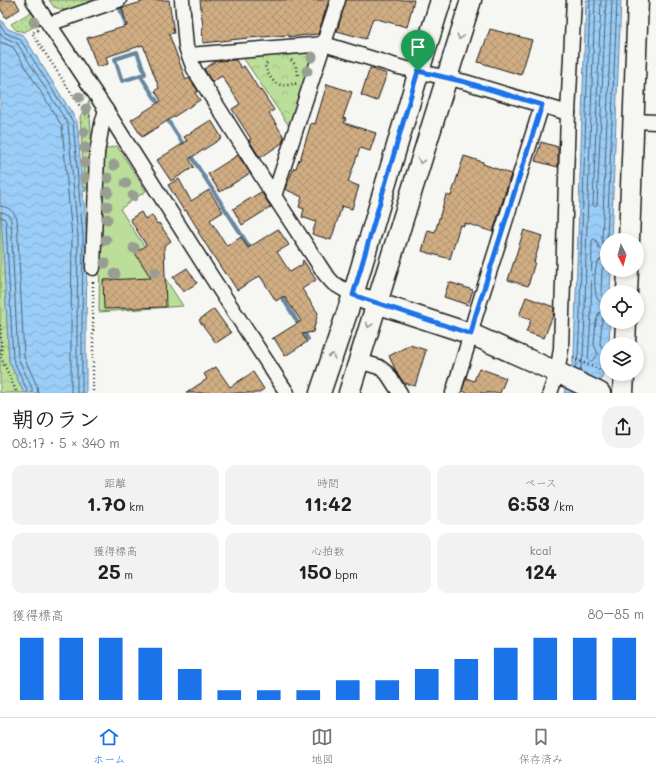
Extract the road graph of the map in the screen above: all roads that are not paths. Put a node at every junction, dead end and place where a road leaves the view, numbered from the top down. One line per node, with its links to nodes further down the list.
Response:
1 (33, 0): 9 (street)
2 (119, 0): 9 (street)
3 (182, 0): 11 (street)
4 (338, 0): 10 (street)
5 (441, 0): 12 (street)
6 (472, 0): 13 (street, one-way to 13)
7 (574, 0): 16 (street)
8 (638, 0): 17 (street)
9 (49, 24): 15 (street)
10 (324, 44): 11 (street); 12 (street); 19 (street)
11 (188, 55): 19 (street)
12 (418, 71): 13 (street); 22 (street)
13 (447, 78): 14 (street); 23 (street, one-way to 23)
14 (542, 105): 16 (street); 24 (street)
15 (106, 110): 21 (street); 28 (street)
16 (568, 113): 26 (street)
17 (634, 121): 18 (street); 20 (street)
18 (656, 122)
19 (274, 196): 22 (street)
20 (629, 233)
21 (93, 268)
22 (353, 295): 23 (street); 29 (street, one-way to 22)
23 (376, 303): 24 (street); 25 (street, one-way to 25)
24 (471, 334): 26 (street); 32 (street)
25 (359, 361): 30 (street); 31 (street)
26 (560, 374): 33 (street); 34 (street)
27 (624, 381): 35 (street)
28 (287, 393)
29 (320, 393)
30 (349, 393)
31 (400, 393)
32 (453, 393)
33 (550, 393)
34 (600, 393)
35 (623, 393)

